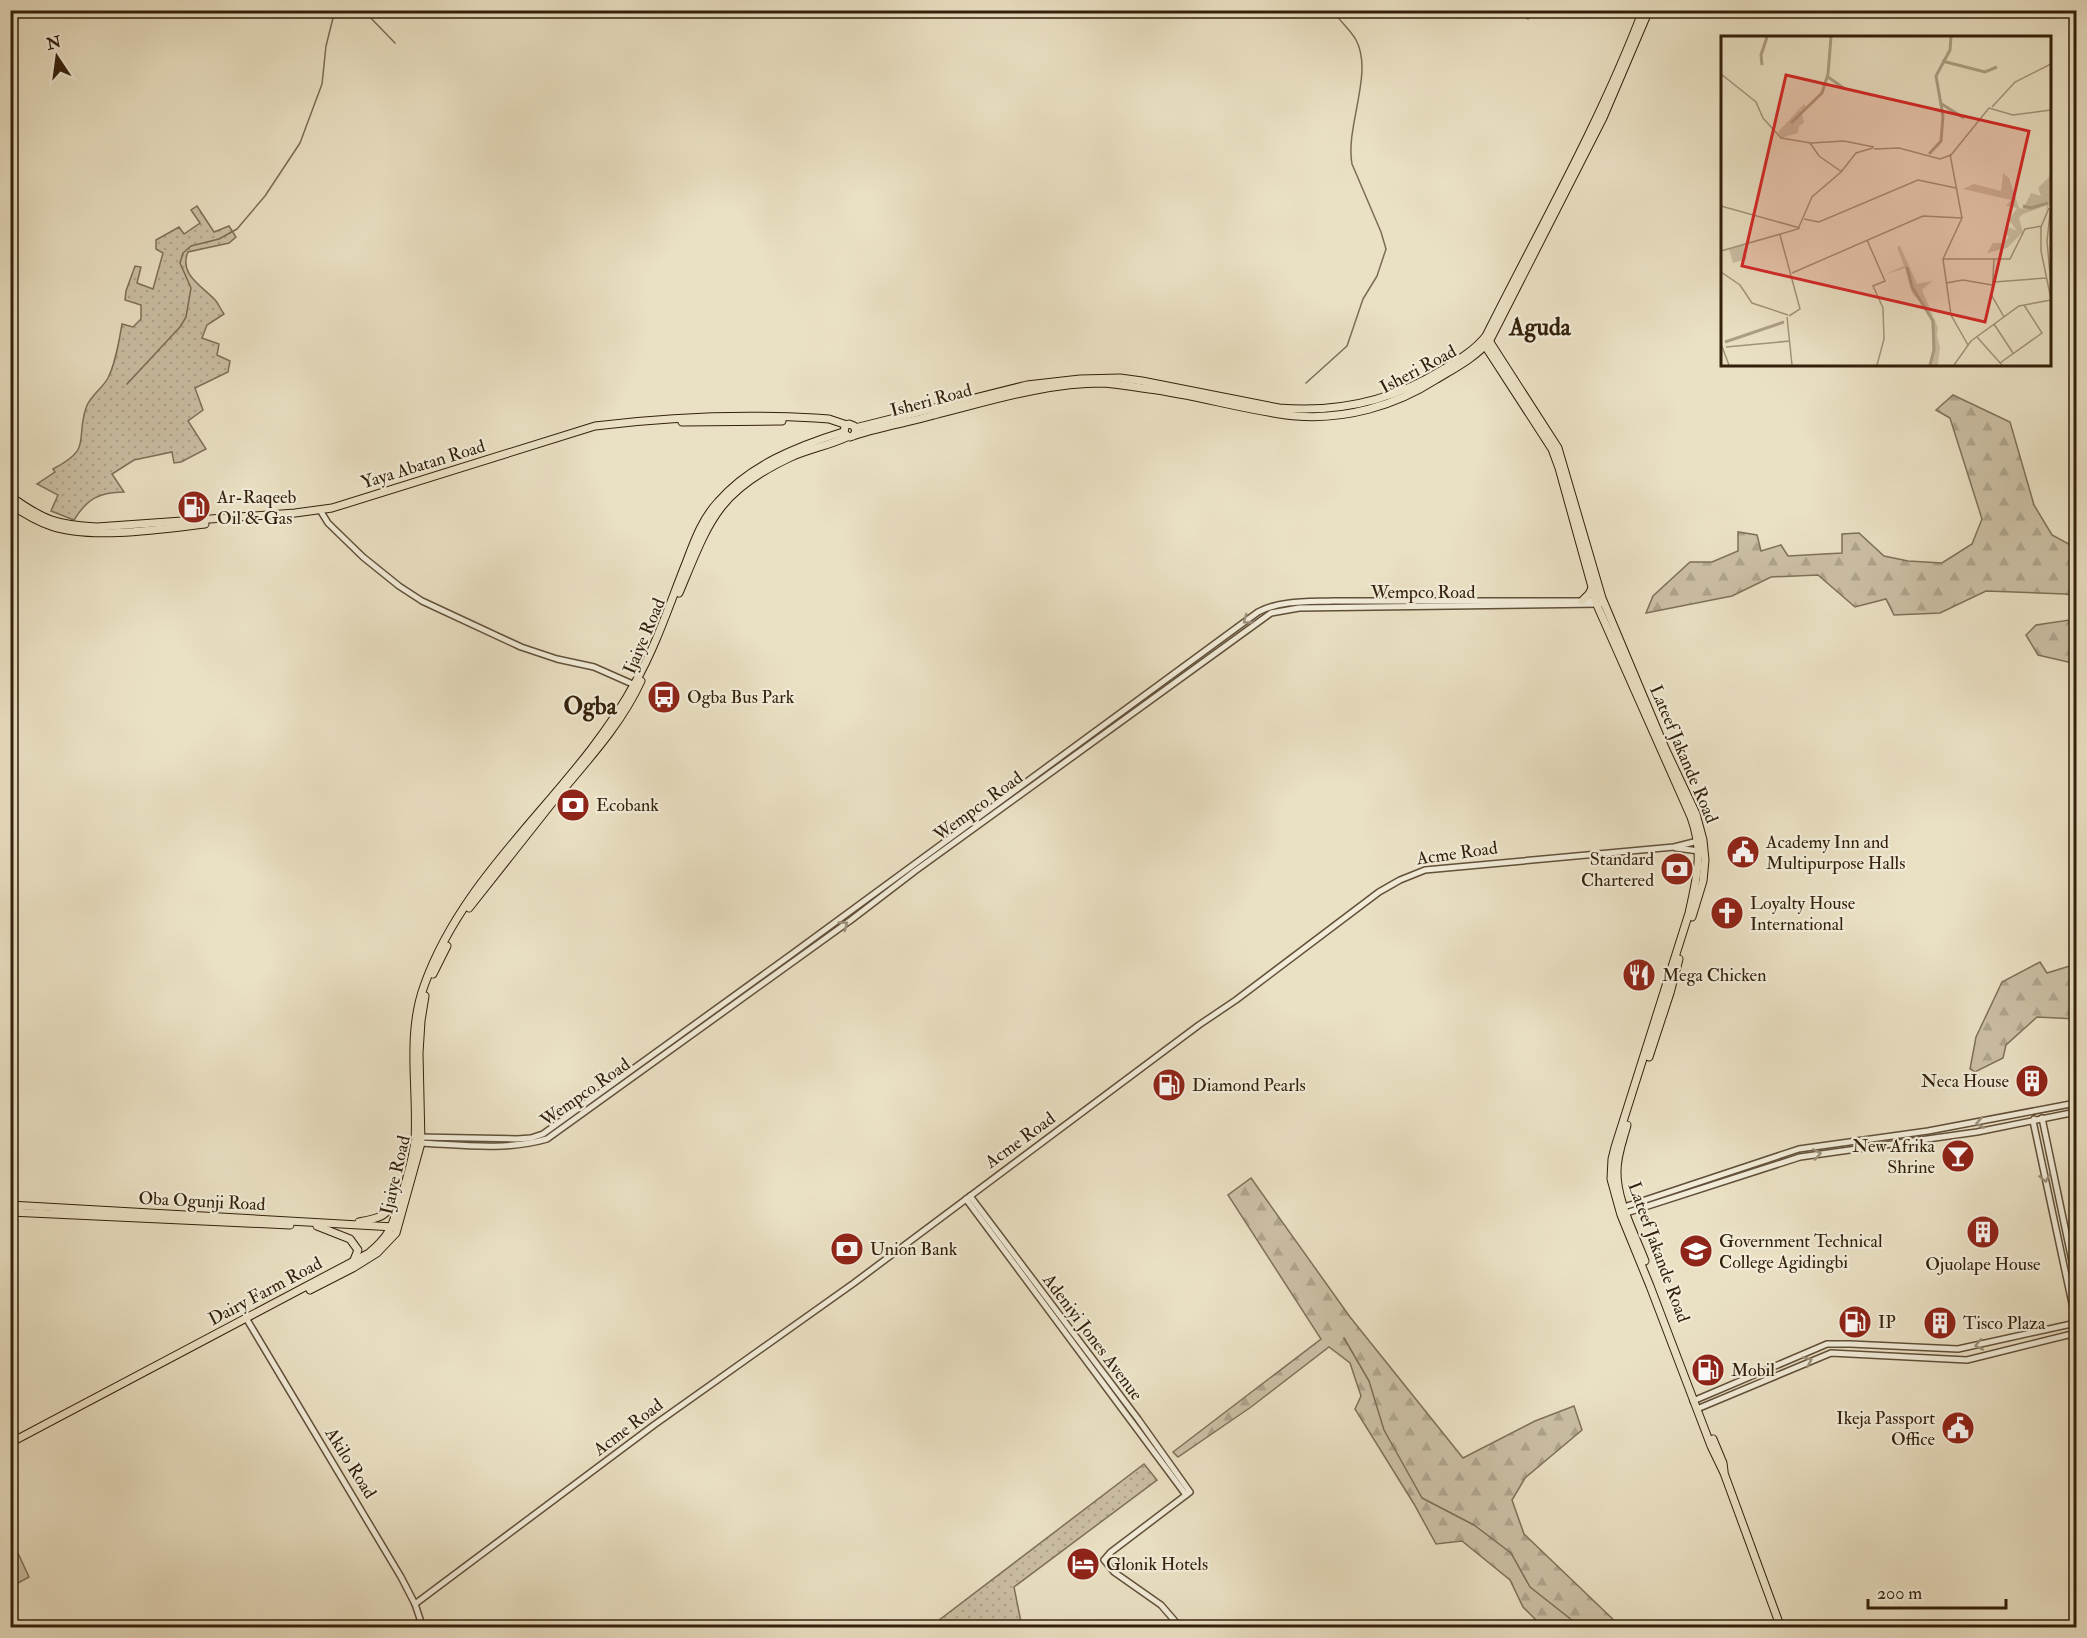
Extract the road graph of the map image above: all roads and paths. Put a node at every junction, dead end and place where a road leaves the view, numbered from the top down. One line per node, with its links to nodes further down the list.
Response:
1 (1643, 10): 4 (main road, Isheri Road)
2 (1649, 10): 3 (main road, Isheri Road)
3 (1500, 322): 4 (main road, Isheri Road); 5 (main road)
4 (1486, 341): 5 (main road, Lateef Jakande Road); 6 (main road, Isheri Road); 11 (main road, Lateef Jakande Road)
5 (1509, 372): 13 (main road, Lateef Jakande Road)
6 (848, 431): 9 (main road, Yaya Abatan Road); 10 (main road, Isheri Road)
7 (10, 496): 9 (main road, Yaya Abatan Road)
8 (10, 504): 9 (main road, Yaya Abatan Road)
9 (321, 512): 15 (street)
10 (693, 551): 15 (main road, Ijaiye Road)
11 (1592, 588): 12 (main road); 13 (main road, Lateef Jakande Road)
12 (1582, 601): 13 (street, Wempco Road); 14 (street, Wempco Road)
13 (1600, 602): 14 (street, Wempco Road); 16 (main road, Lateef Jakande Road)
14 (1333, 604): 24 (street, Wempco Road)
15 (637, 686): 24 (main road, Ijaiye Road)
16 (1700, 840): 17 (street, Acme Road); 18 (main road, Lateef Jakande Road)
17 (1674, 847): 18 (street); 32 (street, Acme Road)
18 (1702, 851): 34 (main road, Lateef Jakande Road)
19 (2076, 1103): 20 (street)
20 (2037, 1112): 22 (street); 23 (street); 25 (street, one-way to 25)
21 (2076, 1112): 22 (street)
22 (2043, 1119): 23 (street); 27 (street)
23 (2033, 1121): 26 (street); 28 (street)
24 (418, 1140): 30 (main road, Ijaiye Road); 40 (main road, Ijaiye Road)
25 (1858, 1140): 26 (street); 29 (street)
26 (1859, 1148): 31 (street, one-way to 26)
27 (2050, 1152): 28 (street); 42 (street)
28 (2039, 1154): 45 (street, one-way to 45)
29 (1694, 1183): 31 (street); 34 (street)
30 (404, 1187): 38 (main road); 40 (main road, Ijaiye Road)
31 (1696, 1190): 34 (street)
32 (968, 1198): 53 (street, Acme Road); 55 (street, Adeniyi Jones Avenue)
33 (10, 1205): 36 (main road, Oba Ogunji Road)
34 (1623, 1211): 51 (main road, Lateef Jakande Road)
35 (10, 1212): 36 (main road, Oba Ogunji Road)
36 (171, 1217): 37 (main road, Oba Ogunji Road)
37 (280, 1222): 38 (main road, Oba Ogunji Road); 39 (main road, Oba Ogunji Road)
38 (349, 1224): 40 (main road, Oba Ogunji Road)
39 (317, 1226): 40 (main road, Oba Ogunji Road); 41 (main road)
40 (394, 1230): 41 (main road, Dairy Farm Road); 44 (main road, Dairy Farm Road)
41 (353, 1262): 44 (main road, Dairy Farm Road)
42 (2075, 1271): 43 (street)
43 (2076, 1280)
44 (247, 1320): 52 (main road, Dairy Farm Road); 53 (street, Akilo Road)
45 (2076, 1323): 46 (street)
46 (2046, 1330): 48 (street); 49 (street, one-way to 49)
47 (2076, 1333): 48 (street)
48 (2048, 1340): 50 (street, one-way to 48)
49 (1724, 1388): 50 (street); 51 (street)
50 (1727, 1396): 51 (street)
51 (1697, 1404): 56 (main road, Lateef Jakande Road)
52 (10, 1443)
53 (415, 1604): 54 (street, Akilo Road)
54 (423, 1628)
55 (1181, 1628)
56 (1781, 1628)

